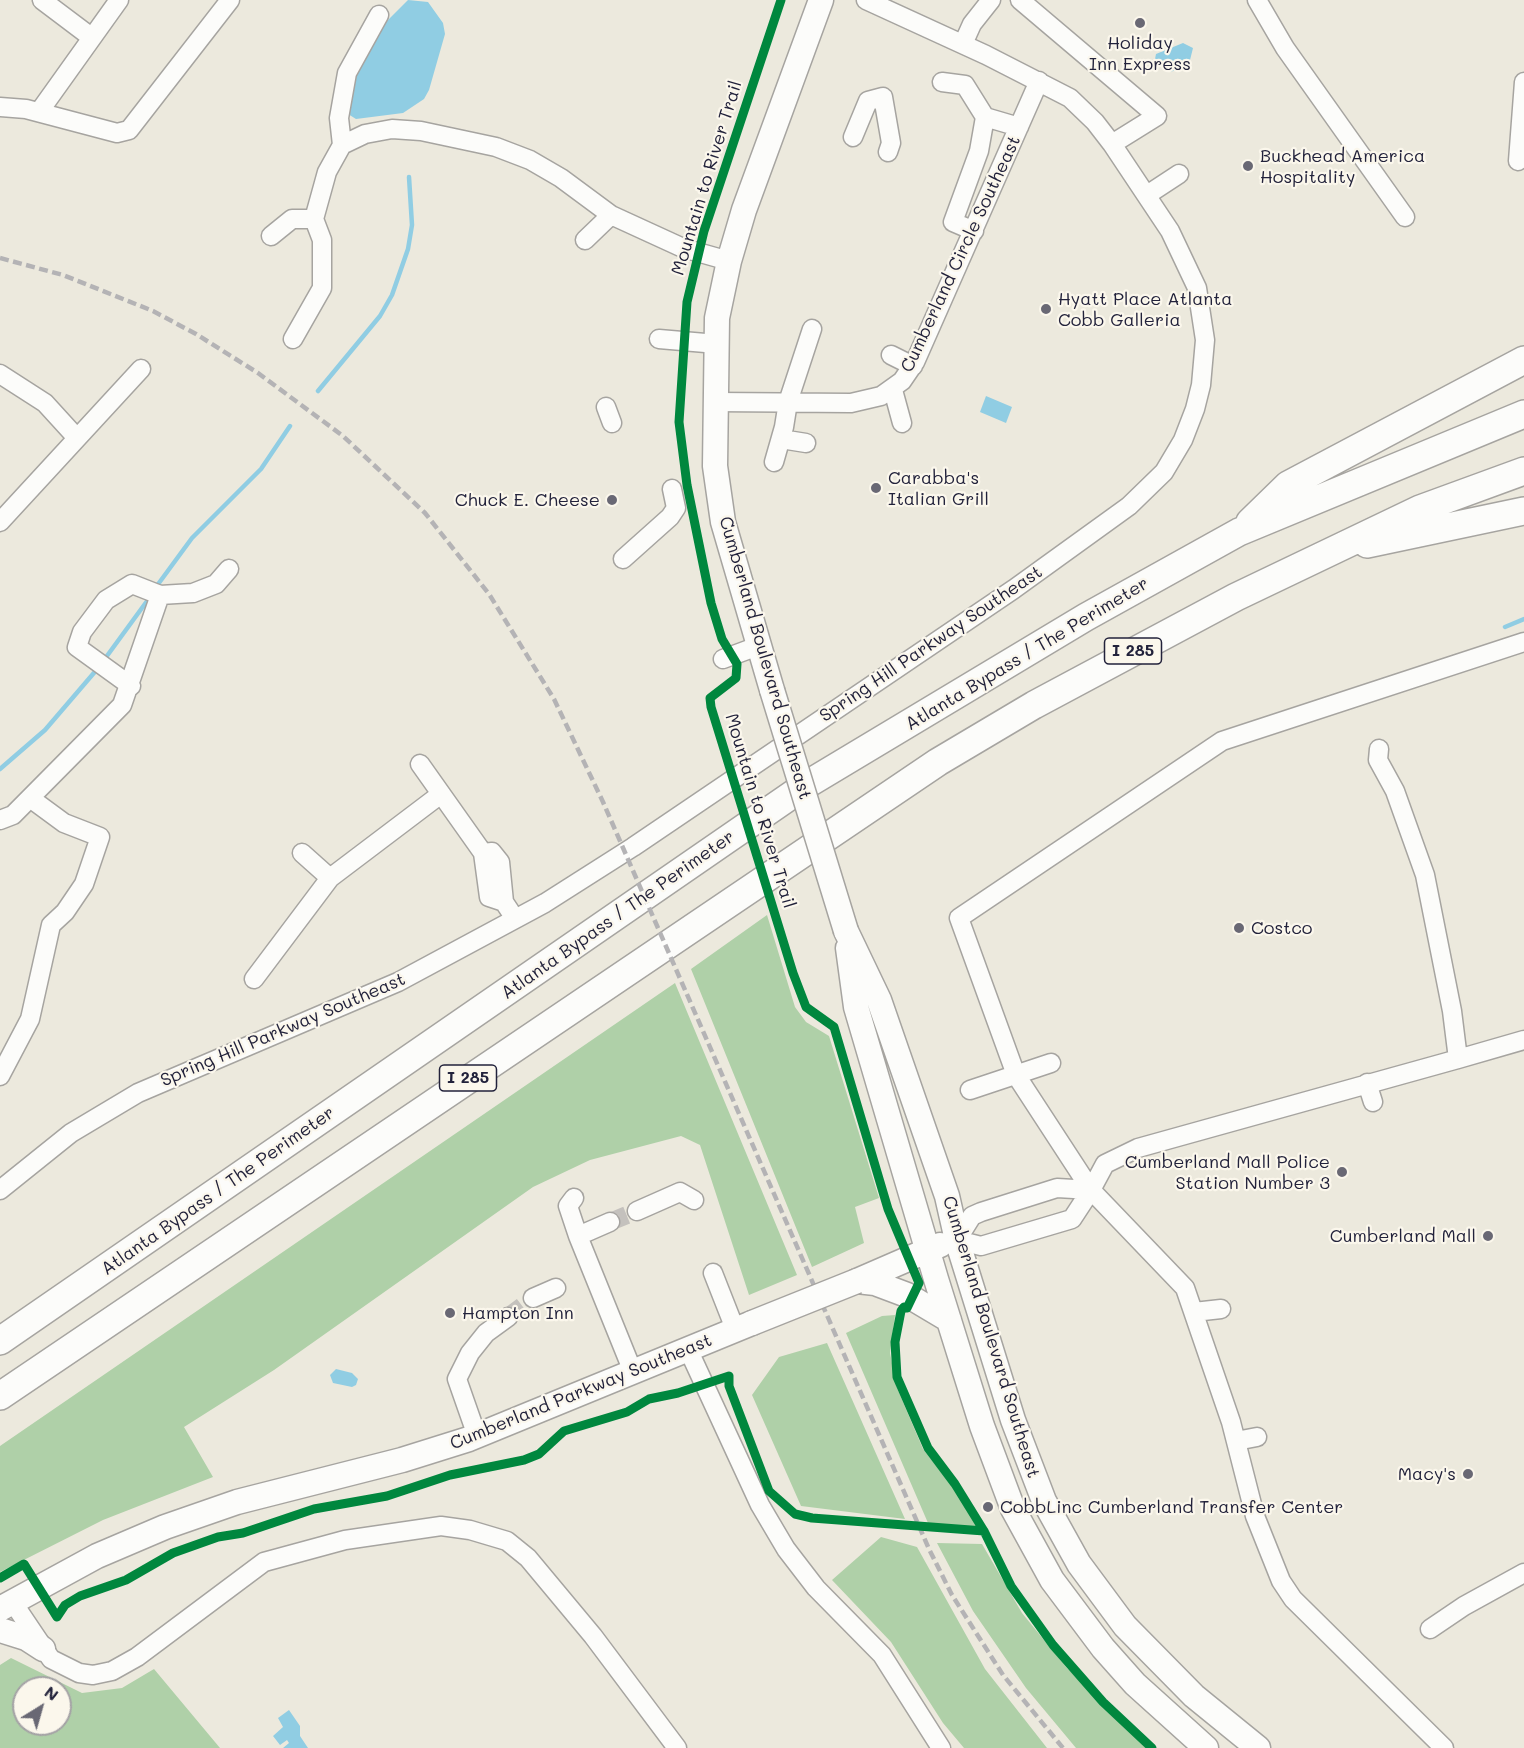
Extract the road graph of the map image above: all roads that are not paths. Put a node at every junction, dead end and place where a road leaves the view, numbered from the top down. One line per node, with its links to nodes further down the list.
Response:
1 (42, 0): 10 (street)
2 (119, 0): 10 (street)
3 (230, 0): 16 (street)
4 (821, 0): 32 (main road, Cumberland Boulevard Southeast)
5 (866, 0): 11 (street, Spring Hill Parkway Southeast)
6 (991, 0): 11 (street)
7 (1020, 0): 20 (street)
8 (1257, 0): 27 (street)
9 (379, 15): 21 (street)
10 (91, 37): 16 (street)
11 (963, 44): 12 (street, Spring Hill Parkway Southeast)
12 (1040, 81): 18 (street, Cumberland Circle Southeast); 20 (street, Spring Hill Parkway Southeast)
13 (942, 82): 17 (street)
14 (1524, 82): 23 (street)
15 (0, 107): 16 (street)
16 (39, 112)
17 (985, 117): 18 (street); 29 (street)
18 (1019, 127): 29 (street, Cumberland Circle Southeast)
19 (852, 137): 22 (street)
20 (1112, 144): 25 (street, Spring Hill Parkway Southeast)
21 (342, 145): 26 (street); 28 (street)
22 (888, 152)
23 (1518, 161)
24 (1179, 174): 25 (street)
25 (1147, 195): 71 (street, Spring Hill Parkway Southeast)
26 (611, 215): 31 (street); 32 (street)
27 (1405, 217)
28 (314, 219): 30 (street); 34 (street)
29 (974, 231): 39 (street, Cumberland Circle Southeast)
30 (272, 236)
31 (585, 240)
32 (729, 261): 36 (main road, Cumberland Boulevard Southeast)
33 (812, 329): 44 (street)
34 (293, 339)
35 (659, 339): 36 (street)
36 (717, 344): 43 (main road, Cumberland Boulevard Southeast)
37 (891, 355): 39 (street)
38 (1524, 360): 55 (highway)
39 (913, 366): 42 (street, Cumberland Circle Southeast)
40 (141, 369): 47 (street)
41 (0, 374): 47 (street)
42 (893, 390): 44 (street, Cumberland Circle Southeast); 46 (street)
43 (714, 402): 44 (street, Cumberland Circle Southeast); 61 (main road, Cumberland Boulevard Southeast)
44 (788, 402): 48 (street)
45 (1524, 414): 55 (highway, Atlanta Bypass / The Perimeter / I 285)
46 (902, 423)
47 (76, 437): 54 (street)
48 (781, 439): 49 (street); 50 (street)
49 (806, 442)
50 (774, 462)
51 (1524, 471): 56 (highway, I 285)
52 (672, 489): 57 (street)
53 (1524, 511): 56 (highway)
54 (0, 522)
55 (1239, 532): 100 (highway, Atlanta Bypass / The Perimeter / I 285)
56 (1333, 549): 103 (highway, I 285)
57 (623, 559)
58 (229, 569): 59 (street)
59 (160, 595): 63 (street); 63 (street)
60 (1524, 642): 77 (street)
61 (758, 646): 62 (street); 72 (main road, Cumberland Boulevard Southeast, bridge)
62 (723, 658)
63 (131, 687): 67 (street)
64 (1379, 749): 75 (street)
65 (420, 764): 66 (street)
66 (441, 794): 70 (street); 71 (street)
67 (30, 798): 68 (street); 78 (street)
68 (0, 820)
69 (302, 853): 70 (street)
70 (330, 878): 73 (street)
71 (515, 919): 82 (street, Spring Hill Parkway Southeast)
72 (846, 931): 89 (main road, Cumberland Boulevard Southeast); 90 (main road, Cumberland Boulevard Southeast)
73 (254, 979)
74 (1524, 1040): 75 (street)
75 (1458, 1059): 79 (street)
76 (1051, 1064): 77 (street)
77 (1016, 1075): 80 (street); 83 (street)
78 (0, 1076)
79 (1367, 1083): 81 (street); 83 (street)
80 (970, 1090)
81 (1373, 1102)
82 (0, 1190)
83 (1091, 1190): 89 (street); 89 (street); 96 (street)
84 (574, 1198): 88 (street)
85 (694, 1200): 86 (street)
86 (637, 1211)
87 (610, 1222): 88 (street)
88 (578, 1236): 102 (street)
89 (957, 1240): 90 (main road, Cumberland Parkway Southeast); 115 (main road, Cumberland Boulevard Southeast)
90 (927, 1249): 92 (main road, Cumberland Parkway Southeast); 98 (main road, Cumberland Boulevard Southeast)
91 (713, 1273): 99 (street)
92 (857, 1281): 98 (main road); 99 (main road, Cumberland Parkway Southeast, bridge)
93 (556, 1288): 94 (street)
94 (533, 1298)
95 (1221, 1309): 96 (street)
96 (1194, 1312): 106 (street)
97 (508, 1317): 104 (street)
98 (949, 1320): 114 (main road, Cumberland Boulevard Southeast)
99 (744, 1326): 101 (main road, Cumberland Parkway Southeast)
100 (0, 1341)
101 (688, 1349): 102 (main road, Cumberland Parkway Southeast); 113 (street)
102 (633, 1372): 104 (main road, Cumberland Parkway Southeast)
103 (0, 1396)
104 (477, 1436): 108 (main road, Cumberland Parkway Southeast)
105 (1257, 1437): 106 (street)
106 (1236, 1441): 116 (street)
107 (1524, 1573): 109 (street)
108 (6, 1605): 111 (street)
109 (1430, 1629)
110 (0, 1630): 111 (main road)
111 (43, 1649): 112 (street)
112 (677, 1748)
113 (941, 1748)
114 (1206, 1748)
115 (1258, 1748)
116 (1443, 1748)

